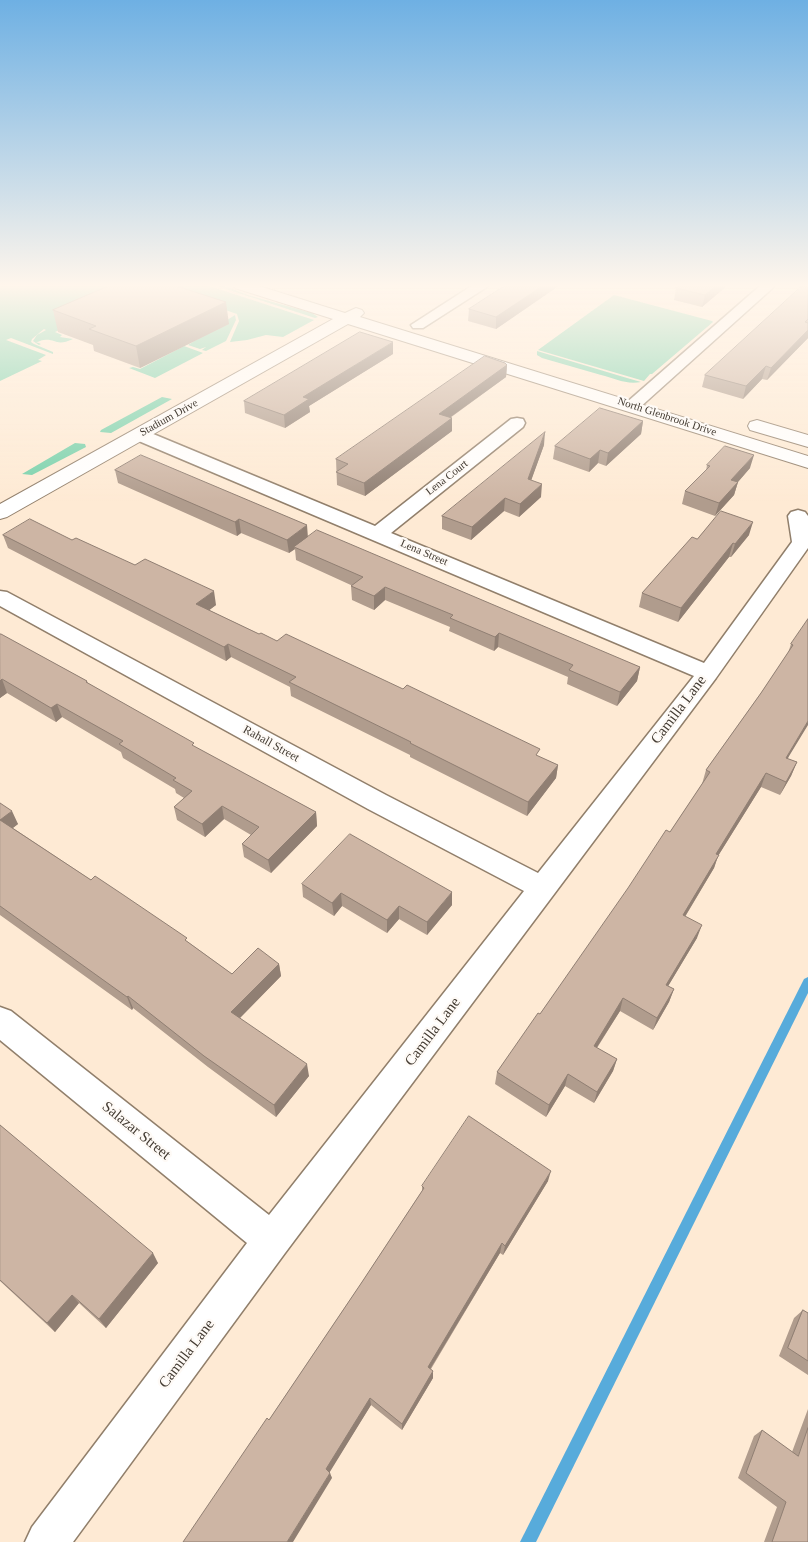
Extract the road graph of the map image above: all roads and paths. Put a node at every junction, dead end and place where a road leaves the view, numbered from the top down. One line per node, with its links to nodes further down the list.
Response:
1 (278, 357): 10 (main road, Stadium Drive)
2 (468, 357): 7 (main road, North Glenbrook Drive)
3 (524, 357): 5 (main road, North Glenbrook Drive)
4 (688, 357): 5 (street)
5 (646, 394): 6 (main road, North Glenbrook Drive); 7 (street)
6 (665, 400)
7 (632, 406): 12 (main road, North Glenbrook Drive)
8 (741, 422): 11 (main road)
9 (517, 423): 15 (street, Lena Court)
10 (140, 435): 13 (main road, Stadium Drive); 15 (street, Lena Street)
11 (808, 441)
12 (808, 462)
13 (0, 513)
14 (798, 516): 17 (street, Camilla Lane)
15 (377, 534): 17 (street, Lena Street)
16 (0, 597): 18 (street, Rahall Street)
17 (708, 673): 18 (street, Camilla Lane)
18 (543, 888): 20 (street, Camilla Lane)
19 (0, 1021): 20 (street, Salazar Street)
20 (272, 1240): 21 (street, Camilla Lane)
21 (47, 1542)

